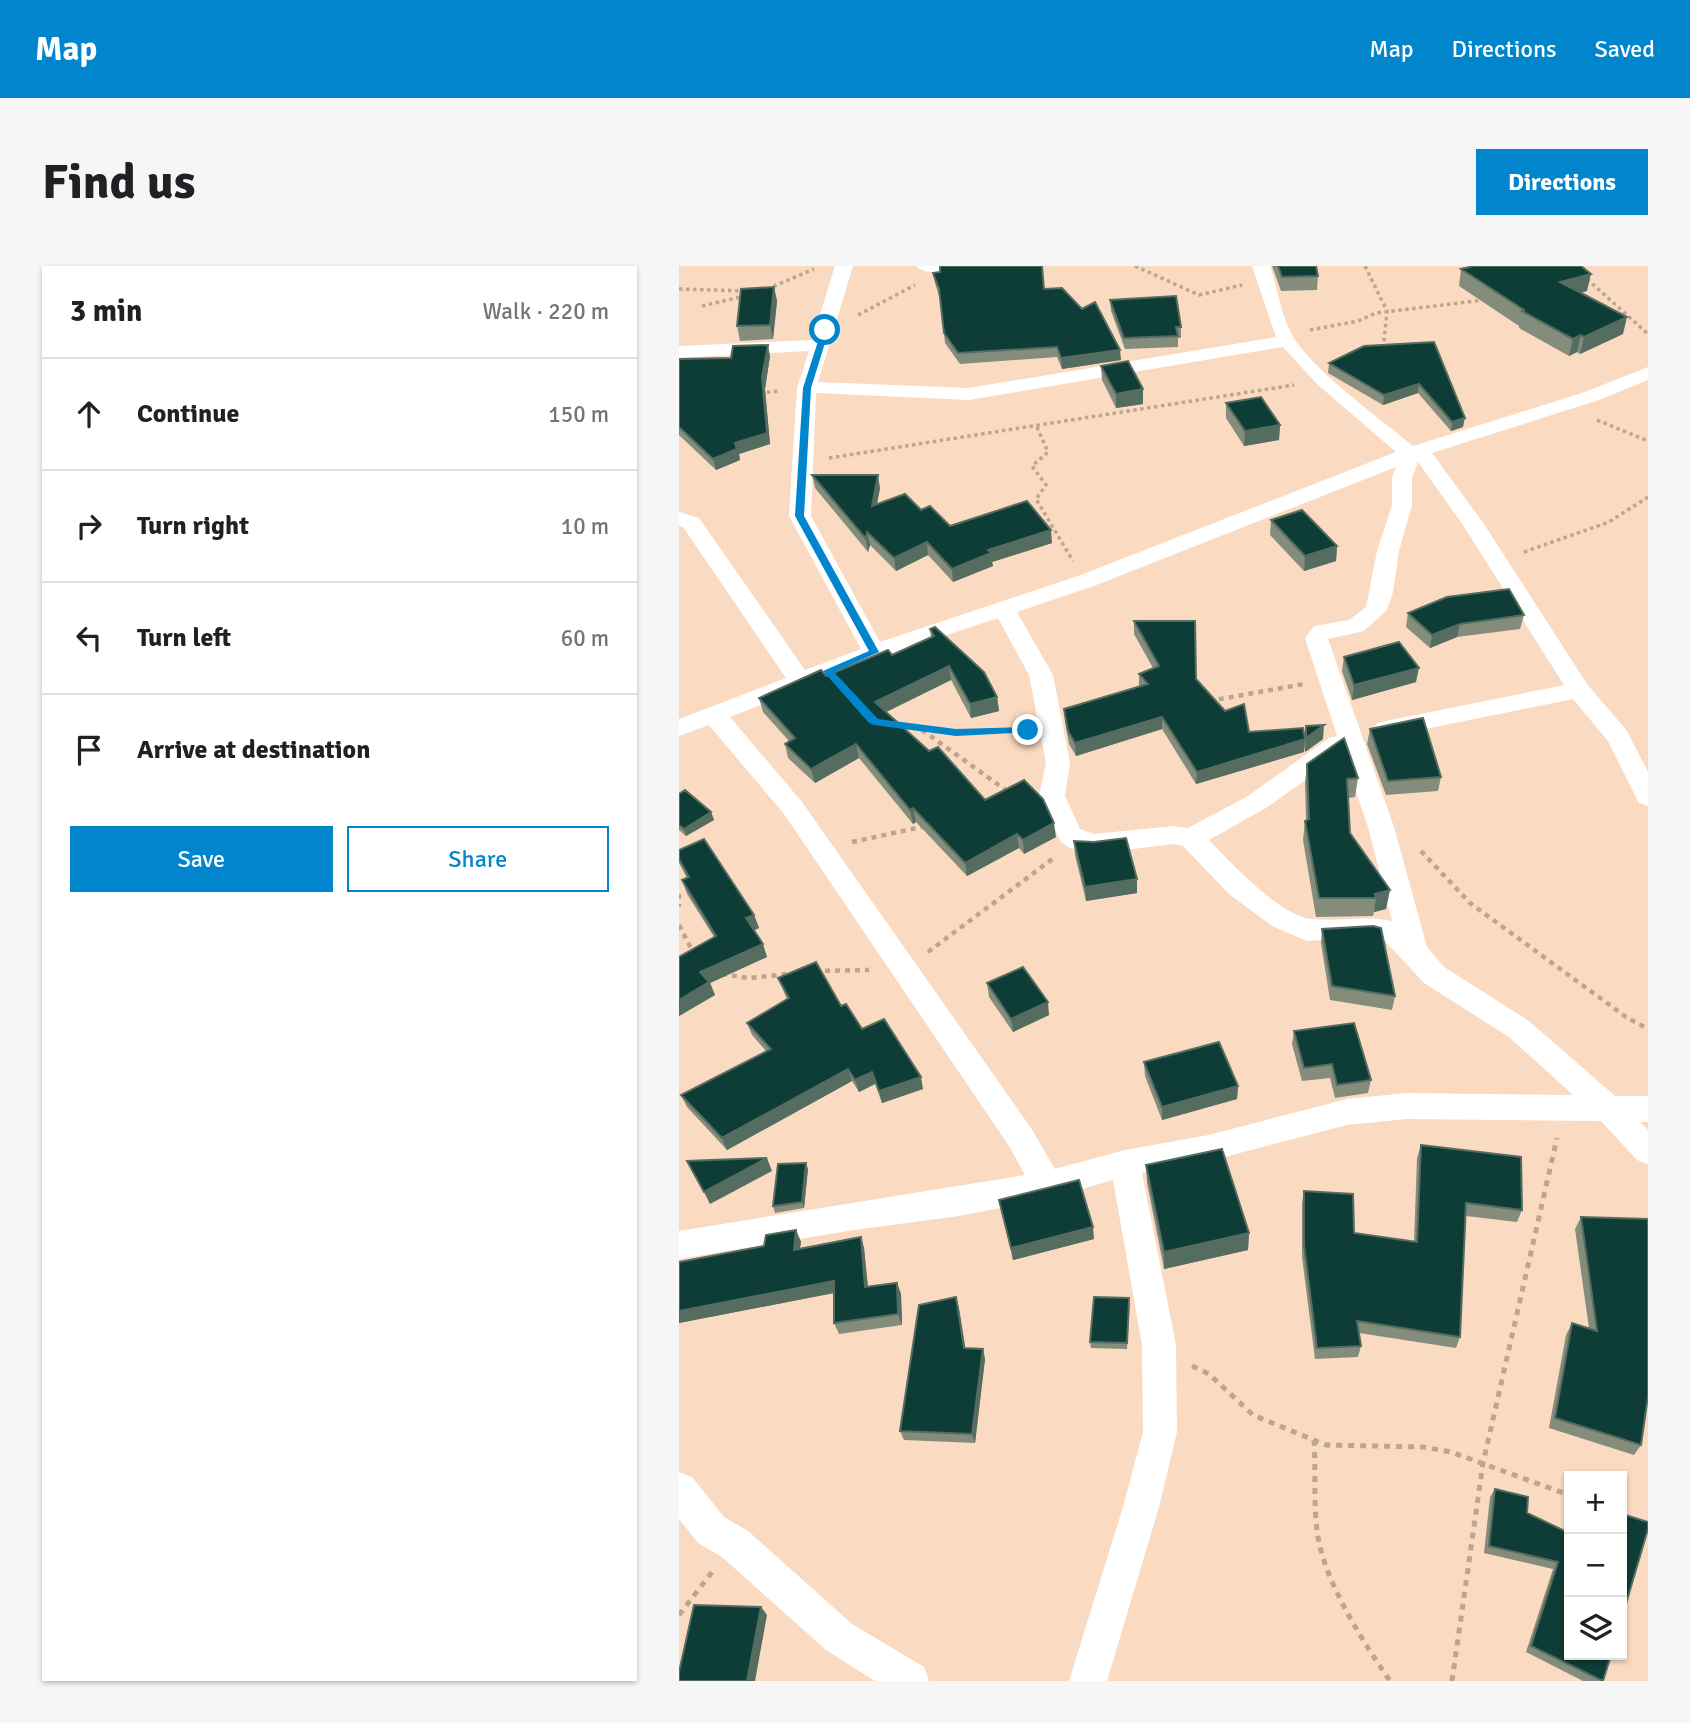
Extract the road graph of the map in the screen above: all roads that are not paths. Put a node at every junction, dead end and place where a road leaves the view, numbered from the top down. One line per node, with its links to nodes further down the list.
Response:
1 (843, 266): 6 (street)
2 (925, 266): 3 (street)
3 (944, 266)
4 (1264, 273): 5 (street)
5 (1284, 337): 9 (street); 10 (street)
6 (822, 338): 7 (street); 9 (street)
7 (679, 352)
8 (1648, 373): 10 (street)
9 (807, 388): 13 (street)
10 (1415, 453): 12 (street); 15 (street); 18 (street)
11 (679, 518): 14 (street)
12 (1005, 610): 13 (street); 20 (street)
13 (874, 652): 14 (street)
14 (800, 681): 16 (street)
15 (1579, 690): 18 (street); 19 (street)
16 (715, 716): 17 (street); 26 (street)
17 (679, 728)
18 (1348, 737): 20 (street); 21 (street)
19 (1648, 797)
20 (1191, 838): 21 (street)
21 (1415, 951): 22 (street)
22 (1608, 1108): 23 (street); 24 (street); 25 (street)
23 (1648, 1109)
24 (1648, 1151)
25 (1125, 1163): 26 (street); 30 (street)
26 (1047, 1185): 27 (street)
27 (679, 1245)
28 (679, 1490): 29 (street)
29 (910, 1681)
30 (1088, 1681)

